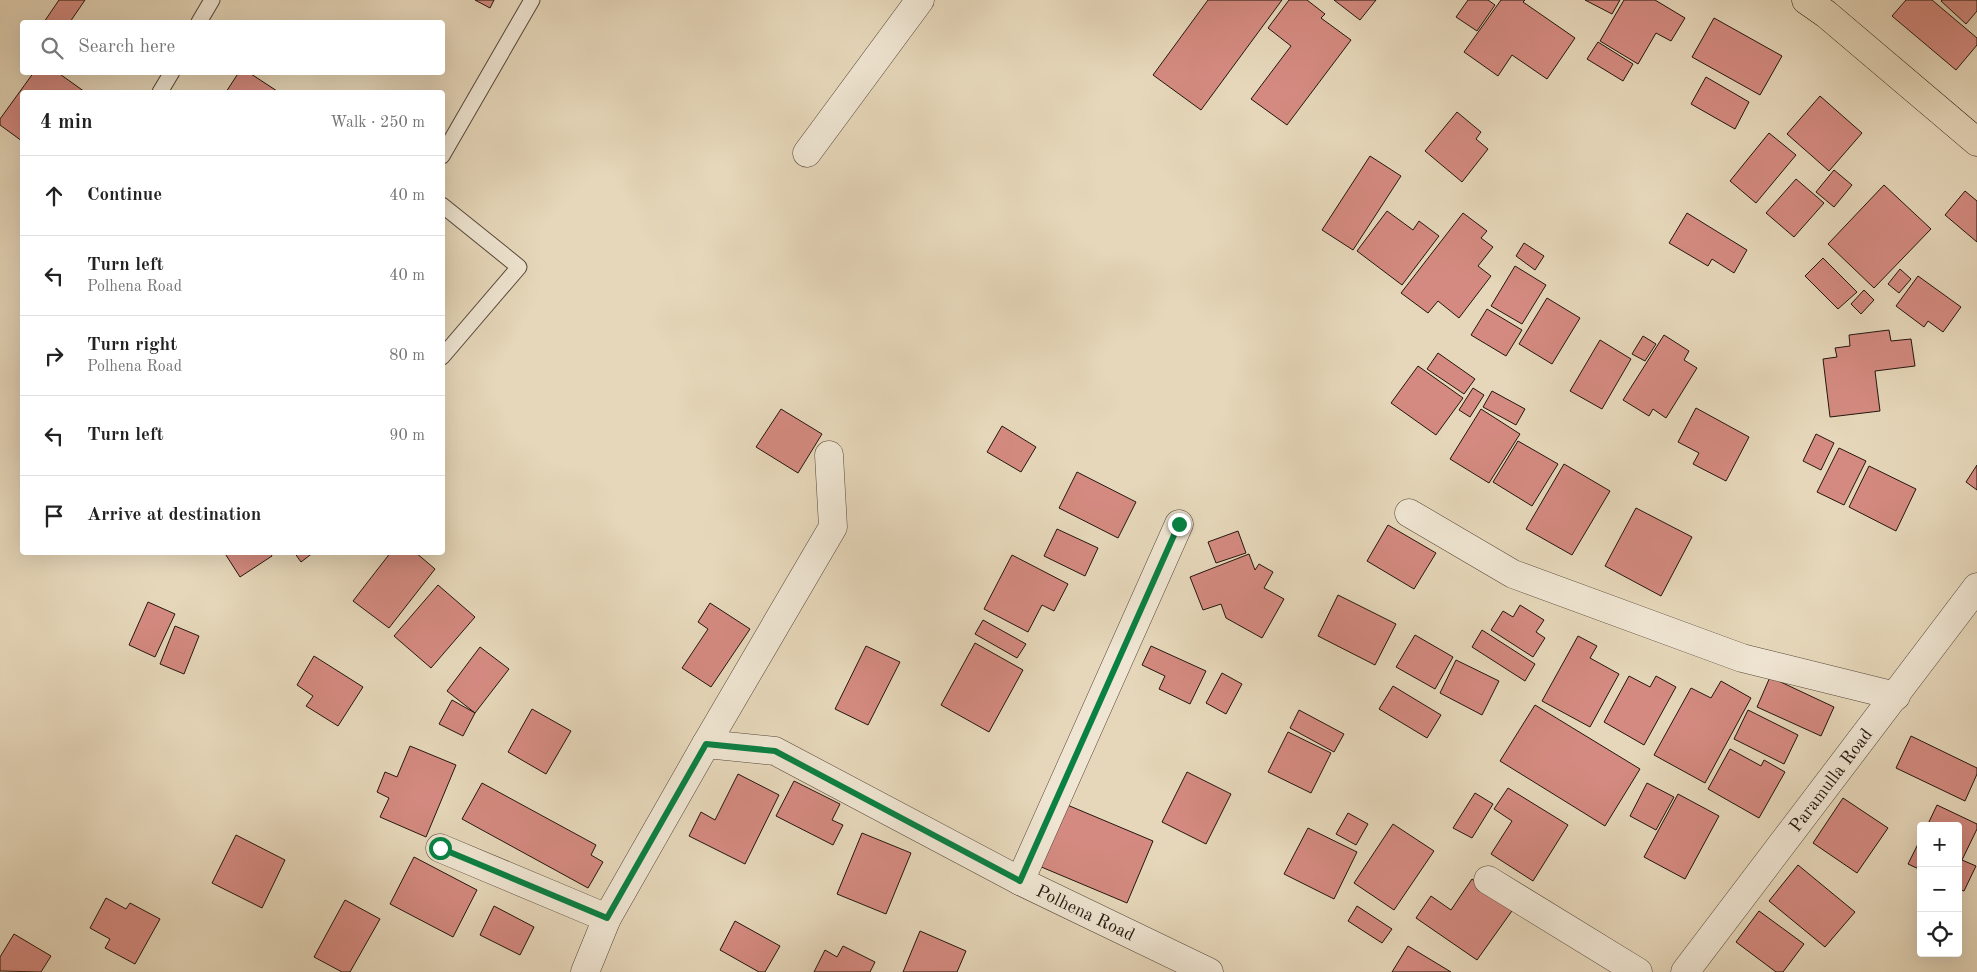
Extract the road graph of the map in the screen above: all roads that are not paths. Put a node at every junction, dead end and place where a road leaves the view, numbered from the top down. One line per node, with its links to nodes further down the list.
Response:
1 (212, 0): 5 (lane)
2 (532, 0): 9 (lane)
3 (920, 0): 10 (street)
4 (1806, 0): 8 (highway)
5 (200, 20)
6 (170, 75): 7 (lane)
7 (161, 90)
8 (1977, 142)
9 (445, 151)
10 (807, 154)
11 (445, 207): 12 (lane)
12 (445, 353)
13 (829, 455): 18 (street)
14 (1409, 513): 17 (street)
15 (1179, 524): 21 (street)
16 (1977, 588): 17 (street, Paramulla Road)
17 (1896, 696): 26 (street, Paramulla Road)
18 (706, 744): 21 (street, Polhena Road); 22 (street)
19 (440, 848): 22 (street)
20 (1488, 880): 25 (street)
21 (1020, 881): 24 (street, Polhena Road)
22 (607, 918): 23 (street)
23 (584, 972)
24 (1209, 972)
25 (1638, 972)
26 (1685, 972)

